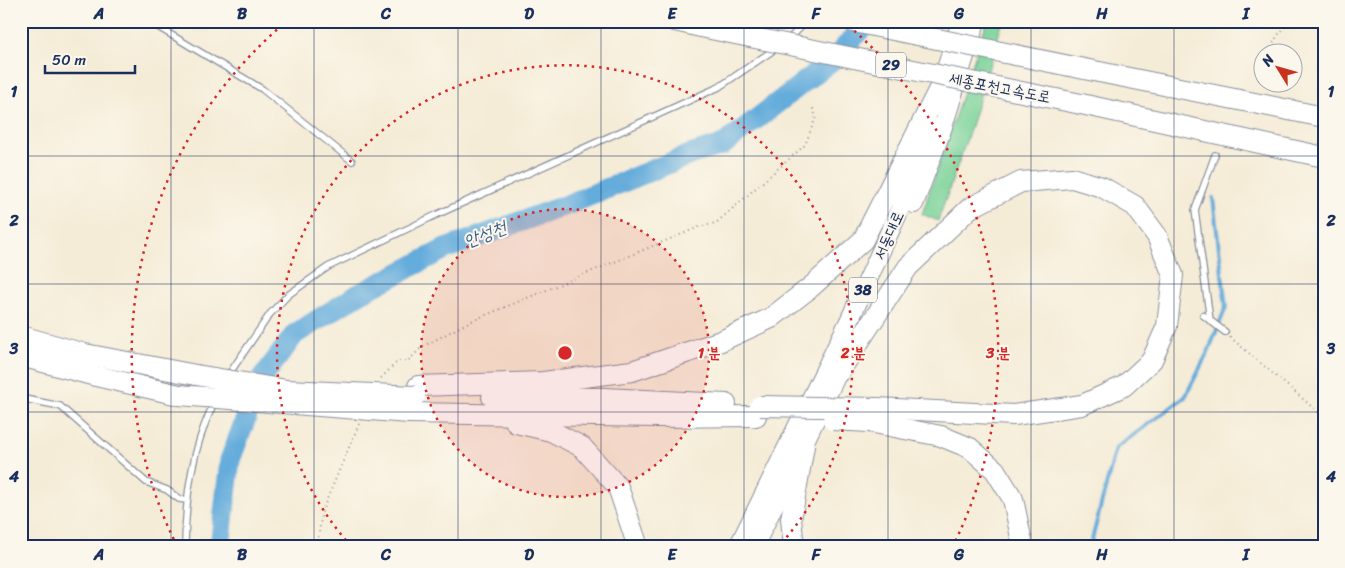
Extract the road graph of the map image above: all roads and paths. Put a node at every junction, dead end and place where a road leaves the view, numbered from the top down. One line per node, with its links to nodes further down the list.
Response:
1 (148, 21): 14 (lane)
2 (676, 21): 13 (highway, 세종포천고속도로 / 29, bridge)
3 (807, 21): 30 (lane)
4 (849, 21): 11 (highway, 세종포천고속도로 / 29, bridge)
5 (960, 21): 9 (main road, 서동대로 / 38)
6 (976, 21): 20 (main road, 서동대로 / 38)
7 (1291, 21): 8 (path)
8 (1274, 42)
9 (940, 87): 22 (highway); 34 (main road, 서동대로 / 38)
10 (812, 106): 21 (path)
11 (1324, 117)
12 (1215, 155): 16 (lane)
13 (1324, 157)
14 (352, 161)
15 (1203, 315): 16 (lane)
16 (1212, 322): 17 (lane)
17 (1225, 332): 27 (path)
18 (21, 336): 22 (highway, bridge)
19 (21, 356): 22 (highway, bridge)
20 (839, 372): 26 (highway); 29 (main road, 서동대로 / 38)
21 (380, 379)
22 (414, 398): 24 (highway); 25 (highway)
23 (21, 400): 30 (lane)
24 (758, 411): 25 (highway); 26 (highway, bridge)
25 (475, 414): 33 (highway)
26 (873, 415): 37 (highway)
27 (1324, 417)
28 (360, 422): 32 (path)
29 (804, 446): 35 (main road, 서동대로 / 38); 36 (highway)
30 (187, 500): 31 (lane)
31 (185, 547)
32 (317, 547)
33 (638, 547)
34 (738, 547)
35 (754, 547)
36 (794, 547)
37 (1023, 547)

